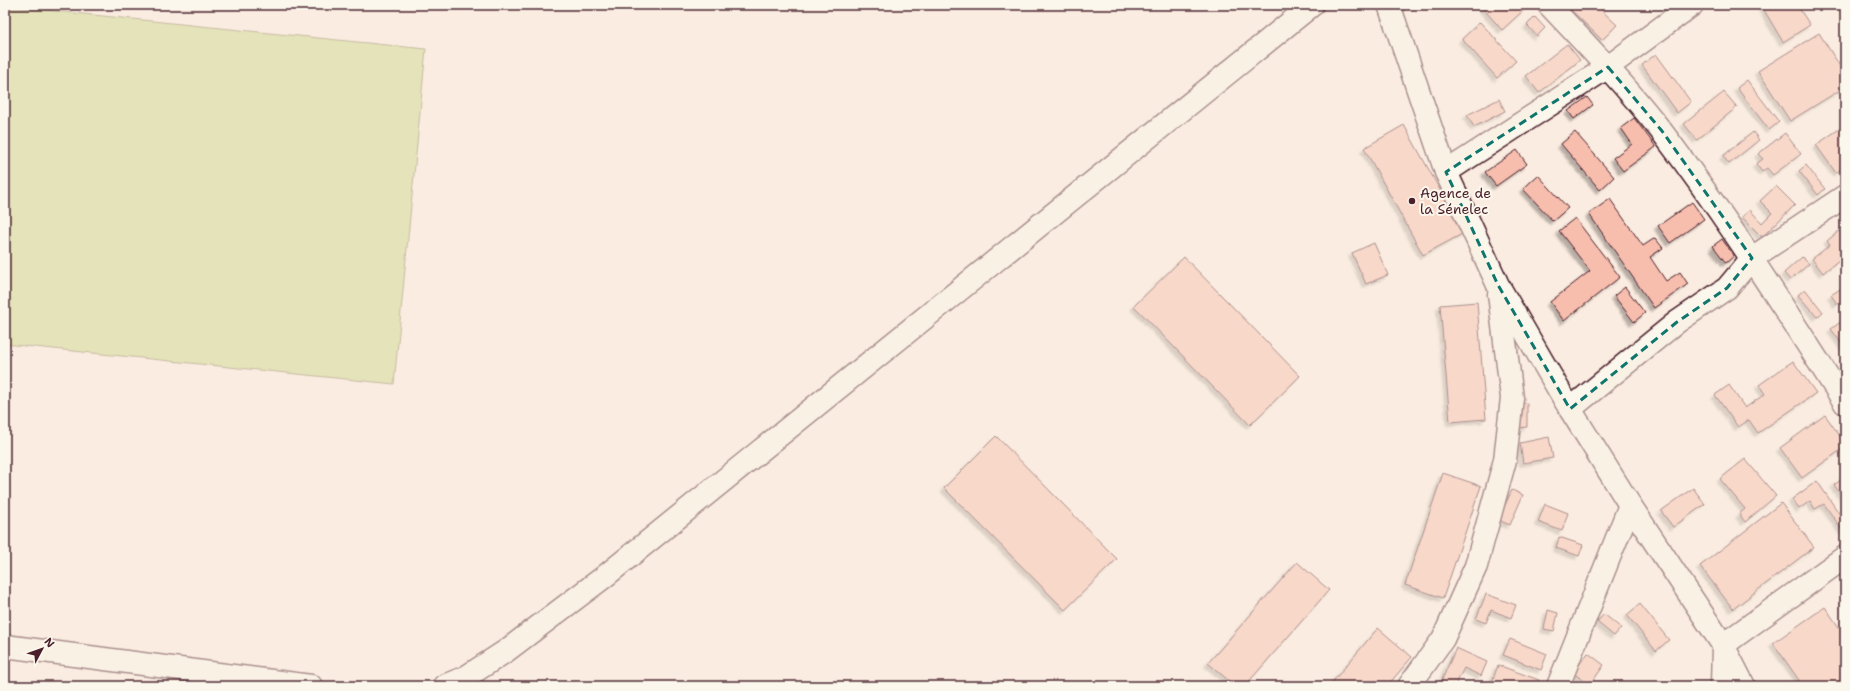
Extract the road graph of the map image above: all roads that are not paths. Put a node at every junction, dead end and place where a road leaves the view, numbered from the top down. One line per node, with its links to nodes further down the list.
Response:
1 (1312, 5): 17 (street)
2 (1389, 5): 6 (street)
3 (1549, 5): 5 (street)
4 (1692, 5): 5 (street)
5 (1608, 67): 6 (street); 8 (street)
6 (1446, 172): 9 (street)
7 (1845, 196): 8 (street)
8 (1752, 258): 10 (street); 11 (street)
9 (1498, 285): 11 (street); 18 (street)
10 (1845, 403)
11 (1570, 409): 12 (street)
12 (1630, 505): 14 (street); 19 (street)
13 (1845, 557): 14 (street)
14 (1723, 645): 20 (street); 21 (street)
15 (5, 646): 16 (street)
16 (311, 686)
17 (444, 686)
18 (1409, 686)
19 (1558, 686)
20 (1722, 686)
21 (1744, 686)

